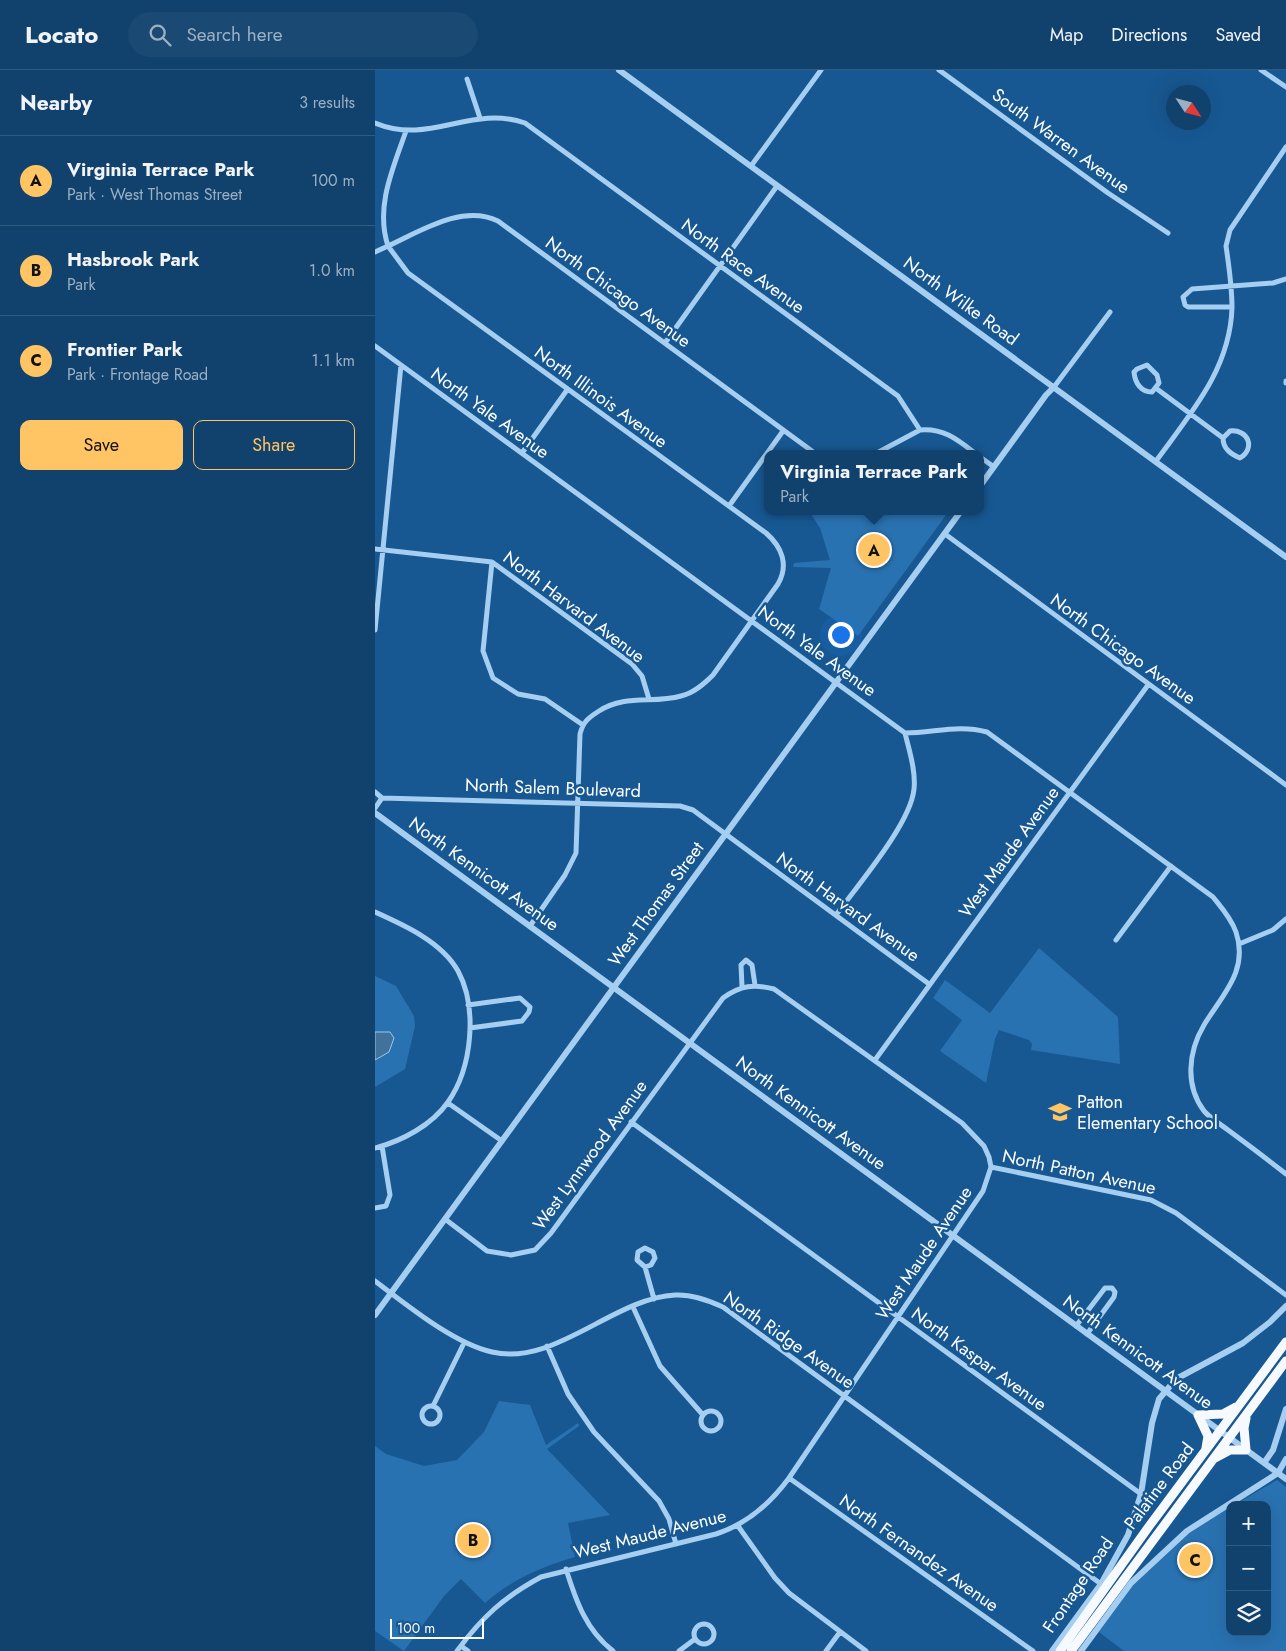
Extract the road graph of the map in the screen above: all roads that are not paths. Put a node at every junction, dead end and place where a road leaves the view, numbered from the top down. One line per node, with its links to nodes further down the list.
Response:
1 (619, 70): 11 (street, North Wilke Road)
2 (821, 70): 11 (street)
3 (939, 70): 13 (street, South Warren Avenue)
4 (1261, 70): 6 (street)
5 (467, 79): 7 (street)
6 (1286, 87)
7 (480, 118): 9 (street, North Race Avenue); 16 (street, North Race Avenue)
8 (375, 123): 9 (street)
9 (405, 131): 14 (street)
10 (1285, 151): 18 (street)
11 (751, 166): 12 (street, North Wilke Road)
12 (777, 186): 16 (street); 24 (street, North Wilke Road)
13 (1168, 233)
14 (388, 246): 15 (street, North Chicago Avenue); 21 (street, North Chicago Avenue); 26 (street, North Illinois Avenue)
15 (375, 252)
16 (719, 266): 21 (street); 28 (street, North Race Avenue)
17 (1286, 279): 18 (street)
18 (1230, 285): 19 (street); 19 (street)
19 (1232, 307): 27 (street)
20 (1110, 312): 24 (street)
21 (665, 343): 29 (street, North Chicago Avenue)
22 (375, 346): 23 (street, North Yale Avenue)
23 (401, 366): 35 (street, North Yale Avenue); 45 (street)
24 (1055, 387): 38 (street, North Wilke Road); 39 (street)
25 (1157, 389): 25 (street); 27 (street)
26 (567, 390): 35 (street); 41 (street, North Illinois Avenue)
27 (1189, 415): 30 (street); 38 (street)
28 (920, 430): 33 (street); 34 (street)
29 (783, 431): 31 (street); 32 (street, North Chicago Avenue)
30 (1223, 438): 30 (street)
31 (769, 450)
32 (811, 450)
33 (882, 450)
34 (971, 450)
35 (522, 454): 48 (street, North Yale Avenue)
36 (764, 457): 41 (street)
37 (984, 460): 39 (street)
38 (1156, 461): 46 (street, North Wilke Road)
39 (994, 467): 40 (street)
40 (984, 481)
41 (729, 506): 48 (street, North Illinois Avenue)
42 (958, 515): 43 (street, West Thomas Street)
43 (945, 534): 50 (street, West Thomas Street); 51 (street, North Chicago Avenue)
44 (375, 549): 45 (street, North Harvard Avenue)
45 (383, 549): 47 (street, North Harvard Avenue); 49 (street)
46 (1286, 557)
47 (492, 562): 52 (street, North Harvard Avenue); 53 (street)
48 (751, 621): 50 (street, North Yale Avenue); 52 (street)
49 (375, 630)
50 (837, 683): 54 (street, North Yale Avenue); 62 (street, West Thomas Street)
51 (1148, 685): 55 (street, North Chicago Avenue); 57 (street, West Maude Avenue)
52 (649, 699): 53 (street)
53 (583, 725): 59 (street)
54 (905, 733): 57 (street); 65 (street)
55 (1286, 785)
56 (375, 792): 58 (street)
57 (1071, 792): 63 (street); 70 (street, West Maude Avenue)
58 (383, 798): 59 (street, North Salem Boulevard); 60 (street)
59 (579, 802): 62 (street, North Salem Boulevard); 67 (street)
60 (375, 808)
61 (375, 813): 67 (street, North Kennicott Avenue)
62 (726, 835): 65 (street, North Harvard Avenue); 73 (street, West Thomas Street)
63 (1171, 866): 68 (street); 69 (street)
64 (375, 912): 74 (street)
65 (836, 915): 70 (street, North Harvard Avenue)
66 (1286, 919): 69 (street)
67 (531, 926): 73 (street, North Kennicott Avenue)
68 (1116, 940)
69 (1239, 944): 84 (street)
70 (929, 984): 77 (street, West Maude Avenue)
71 (755, 985): 72 (street, North Patton Avenue); 72 (street); 77 (street, North Patton Avenue)
72 (742, 986): 76 (street)
73 (614, 988): 76 (street, North Kennicott Avenue); 80 (street, West Thomas Street)
74 (468, 1005): 75 (street); 75 (street)
75 (470, 1028): 78 (street)
76 (690, 1043): 79 (street, West Lynnwood Avenue); 87 (street, North Kennicott Avenue)
77 (875, 1060): 83 (street, North Patton Avenue)
78 (448, 1103): 80 (street); 81 (street)
79 (631, 1122): 86 (street, West Lynnwood Avenue); 96 (street, North Kaspar Avenue)
80 (502, 1141): 86 (street, West Thomas Street)
81 (382, 1146): 82 (street); 85 (street)
82 (375, 1148)
83 (991, 1167): 87 (street, West Maude Avenue); 91 (street, North Patton Avenue)
84 (1286, 1174)
85 (375, 1208)
86 (445, 1219): 90 (street, West Thomas Street)
87 (953, 1236): 96 (street, West Maude Avenue); 97 (street, North Kennicott Avenue)
88 (645, 1267): 92 (street)
89 (375, 1281): 90 (street, North Ridge Avenue)
90 (391, 1293): 95 (street, West Thomas Street); 100 (street, North Ridge Avenue)
91 (1286, 1295)
92 (654, 1299): 94 (street, North Ridge Avenue); 104 (street, North Ridge Avenue)
93 (1286, 1306): 103 (street, Frontage Road)
94 (633, 1307): 101 (street, North Ridge Avenue); 109 (street)
95 (375, 1315)
96 (897, 1317): 104 (street, West Maude Avenue); 121 (street, North Kaspar Avenue)
97 (1076, 1326): 98 (street, North Kennicott Avenue); 98 (street)
98 (1087, 1334): 103 (street, North Kennicott Avenue)
99 (1286, 1342): 105 (highway, Palatine Road)
100 (463, 1343): 101 (street, North Ridge Avenue); 106 (street)
101 (547, 1346): 123 (street)
102 (1286, 1361): 108 (highway, Palatine Road)
103 (1165, 1390): 110 (street, North Kennicott Avenue); 121 (street, Frontage Road)
104 (845, 1396): 119 (street, West Maude Avenue); 125 (street, North Ridge Avenue)
105 (1239, 1405): 110 (highway); 111 (highway, Palatine Road)
106 (433, 1406)
107 (1286, 1409): 117 (street)
108 (1249, 1411): 112 (highway, Palatine Road); 113 (highway)
109 (703, 1415): 109 (street)
110 (1198, 1415): 111 (street, North Kennicott Avenue); 114 (highway)
111 (1220, 1432): 112 (street, North Kennicott Avenue); 114 (highway, Palatine Road)
112 (1229, 1438): 113 (street, North Kennicott Avenue); 116 (highway, Palatine Road)
113 (1246, 1450): 116 (highway); 117 (street, North Kennicott Avenue)
114 (1204, 1453): 137 (highway, Palatine Road)
115 (1286, 1459): 118 (street)
116 (1211, 1461): 138 (highway, Palatine Road)
117 (1264, 1463): 118 (street, North Kennicott Avenue)
118 (1278, 1473): 120 (street, North Kennicott Avenue); 139 (street)
119 (789, 1478): 122 (street, West Maude Avenue); 135 (street, North Fernandez Avenue)
120 (1286, 1478)
121 (1141, 1494): 125 (street, Frontage Road)
122 (738, 1526): 123 (street, West Maude Avenue); 126 (street)
123 (676, 1544): 124 (street, West Maude Avenue)
124 (566, 1569): 128 (street, West Maude Avenue); 131 (street)
125 (1101, 1584): 136 (street, Frontage Road)
126 (840, 1632): 133 (street); 134 (street)
127 (695, 1639): 132 (street)
128 (461, 1646): 129 (street, West Maude Avenue); 130 (street)
129 (457, 1651)
130 (468, 1651)
131 (613, 1651)
132 (679, 1651)
133 (826, 1651)
134 (866, 1651)
135 (1033, 1651)
136 (1052, 1651)
137 (1060, 1651)
138 (1071, 1651)
139 (1081, 1651)

